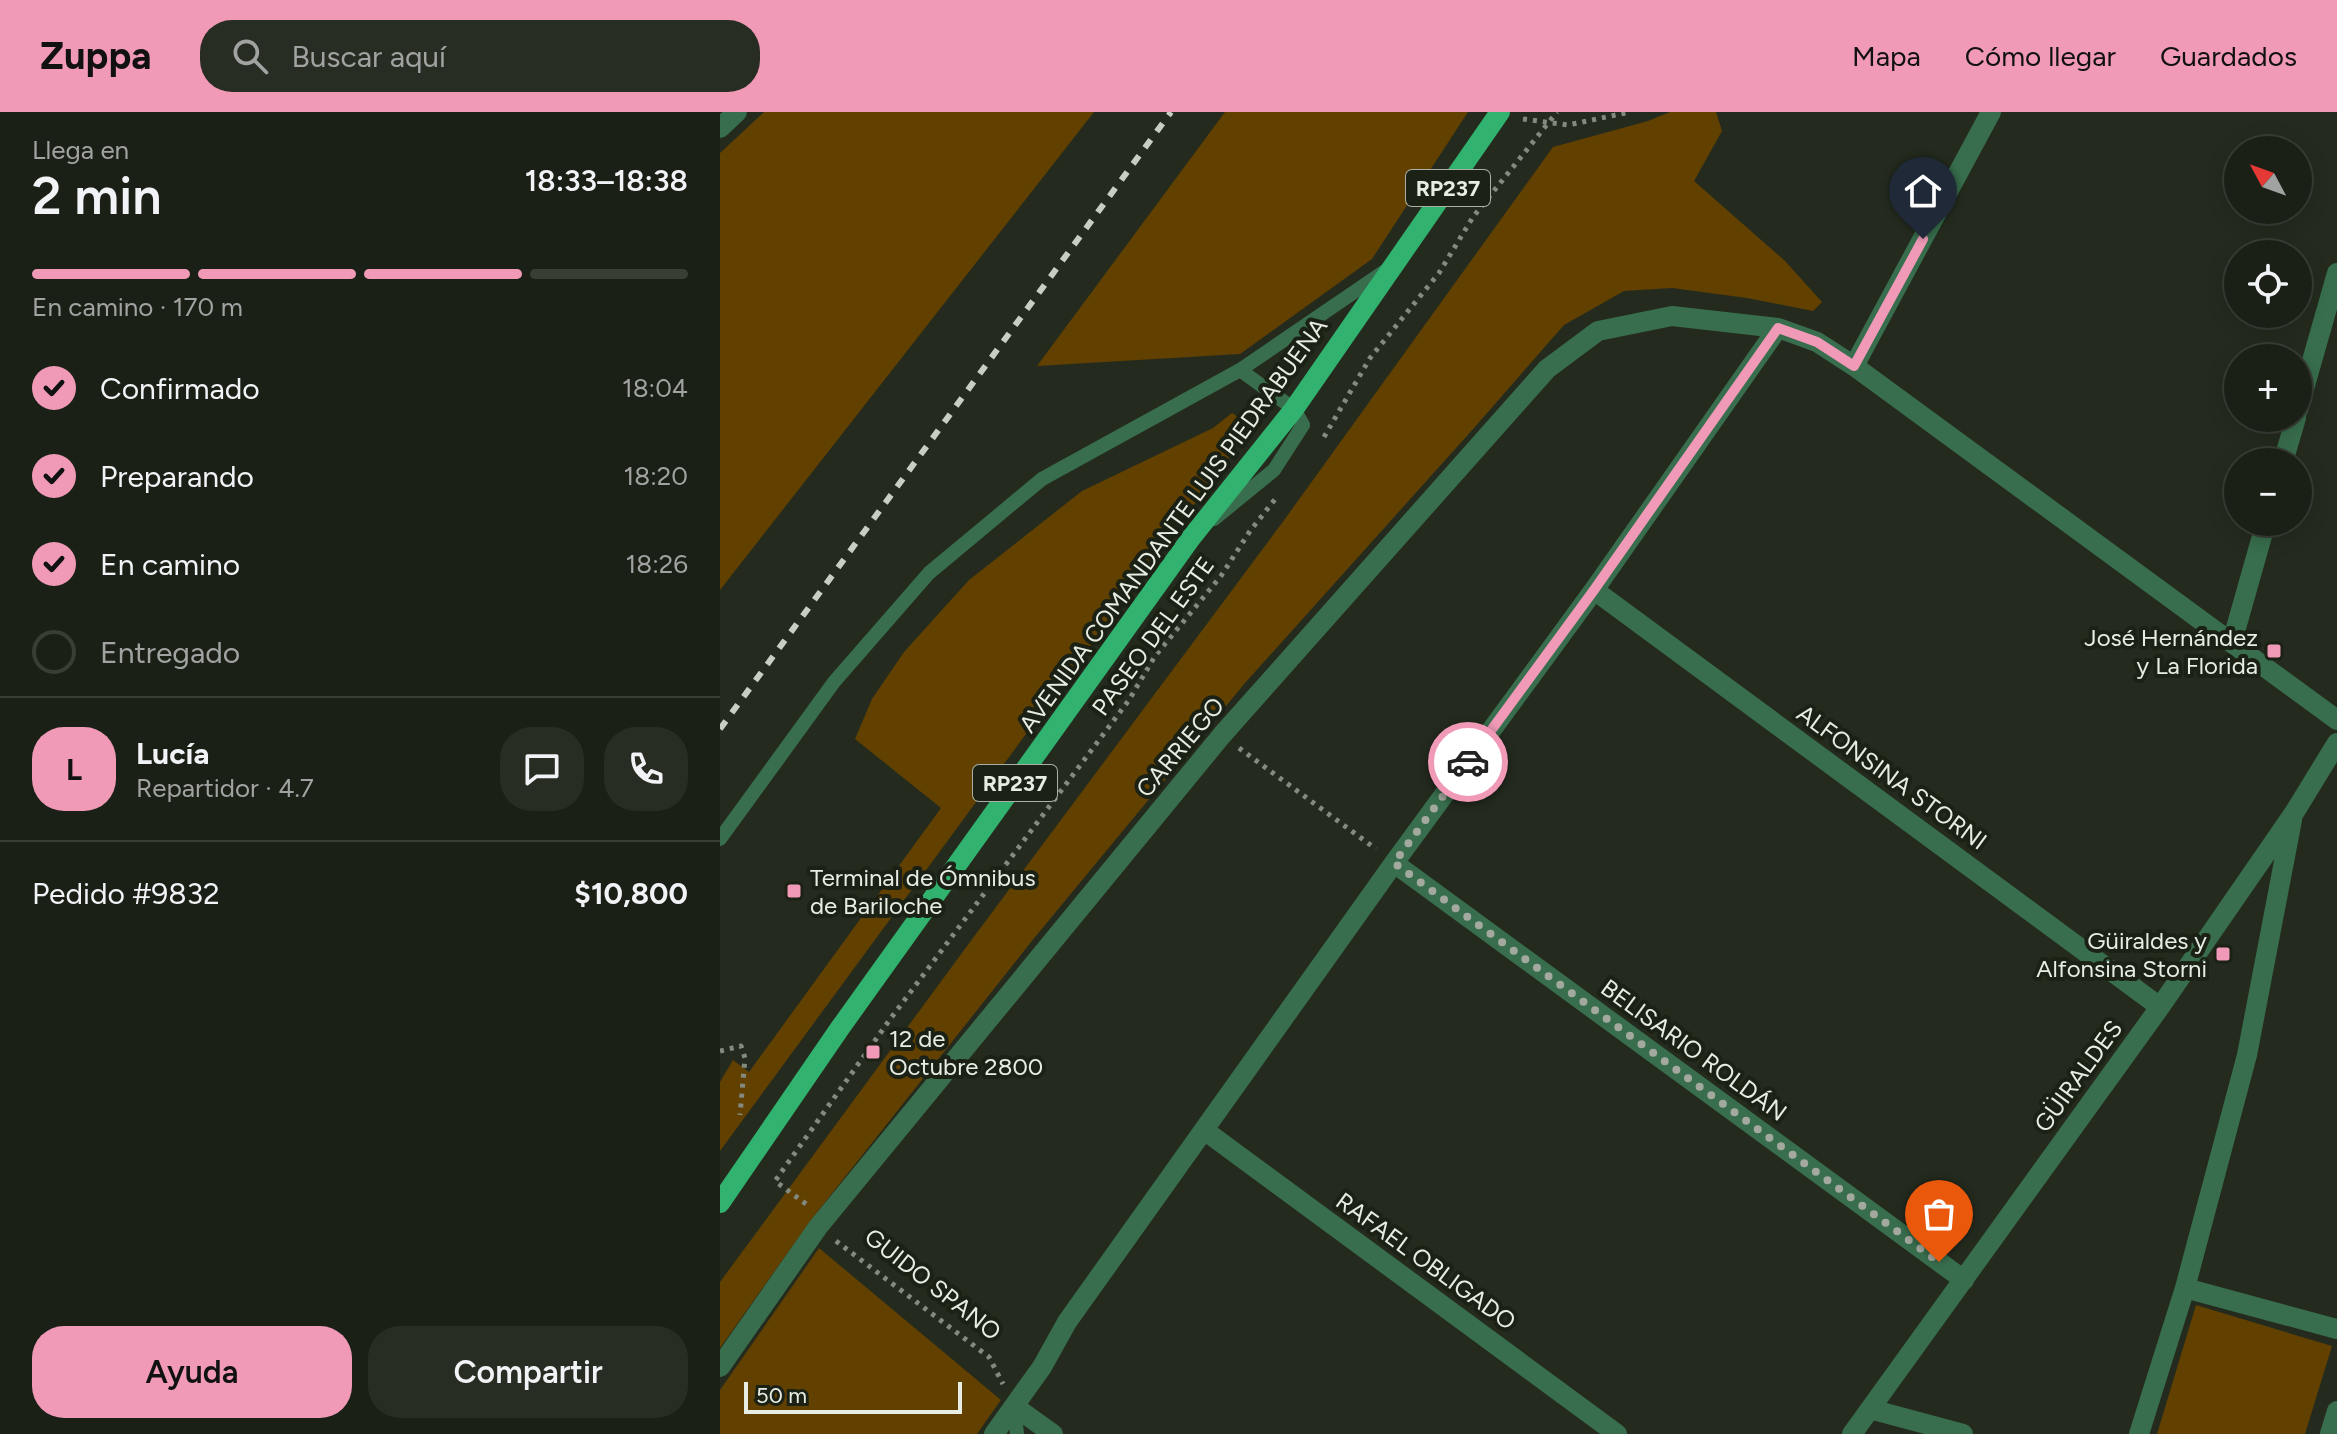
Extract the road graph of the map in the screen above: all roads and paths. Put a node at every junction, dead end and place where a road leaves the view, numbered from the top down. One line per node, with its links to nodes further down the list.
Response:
1 (737, 112): 7 (street)
2 (1557, 112): 6 (path)
3 (1630, 112): 6 (path)
4 (1991, 112): 12 (street)
5 (1499, 114): 6 (path); 8 (main road, AVENIDA COMANDANTE LUIS PIEDRABUENA / RP237)
6 (1551, 122): 15 (path)
7 (720, 128)
8 (1395, 264): 13 (lane); 14 (main road, AVENIDA COMANDANTE LUIS PIEDRABUENA / RP237)
9 (2337, 273): 11 (street)
10 (1778, 328): 12 (street, CARRIEGO); 18 (street); 21 (street, CARRIEGO)
11 (2312, 361)
12 (1854, 366): 19 (street, CARRIEGO)
13 (1240, 370): 14 (lane); 24 (lane)
14 (1294, 409): 31 (main road, AVENIDA COMANDANTE LUIS PIEDRABUENA / RP237)
15 (1321, 441)
16 (1277, 497): 30 (path, PASEO DEL ESTE)
17 (2262, 536): 19 (street)
18 (1594, 590): 25 (street); 26 (street, ALFONSINA STORNI)
19 (2232, 642): 20 (street, CARRIEGO)
20 (2337, 720)
21 (1222, 735): 25 (path); 32 (street, CARRIEGO)
22 (2337, 743): 23 (street, GÜIRALDES)
23 (2294, 813): 26 (street, GÜIRALDES); 34 (street)
24 (720, 839)
25 (1394, 863): 29 (street); 33 (street, BELISARIO ROLDÁN)
26 (2160, 1007): 33 (street, GÜIRALDES)
27 (720, 1051): 28 (path)
28 (740, 1115)
29 (1204, 1130): 37 (street); 43 (street, RAFAEL OBLIGADO)
30 (775, 1181): 32 (path, GUIDO SPANO)
31 (720, 1203)
32 (818, 1227): 36 (street, CARRIEGO); 37 (path, GUIDO SPANO)
33 (1964, 1280): 38 (street, GÜIRALDES)
34 (2185, 1288): 35 (street); 46 (street)
35 (2337, 1329)
36 (720, 1367)
37 (1014, 1406): 40 (street); 41 (lane); 42 (street)
38 (1870, 1409): 44 (street, GÜIRALDES); 45 (street)
39 (2337, 1411): 47 (street)
40 (994, 1434)
41 (1017, 1434)
42 (1053, 1434)
43 (1617, 1434)
44 (1852, 1434)
45 (1963, 1434)
46 (2139, 1434)
47 (2330, 1434)

